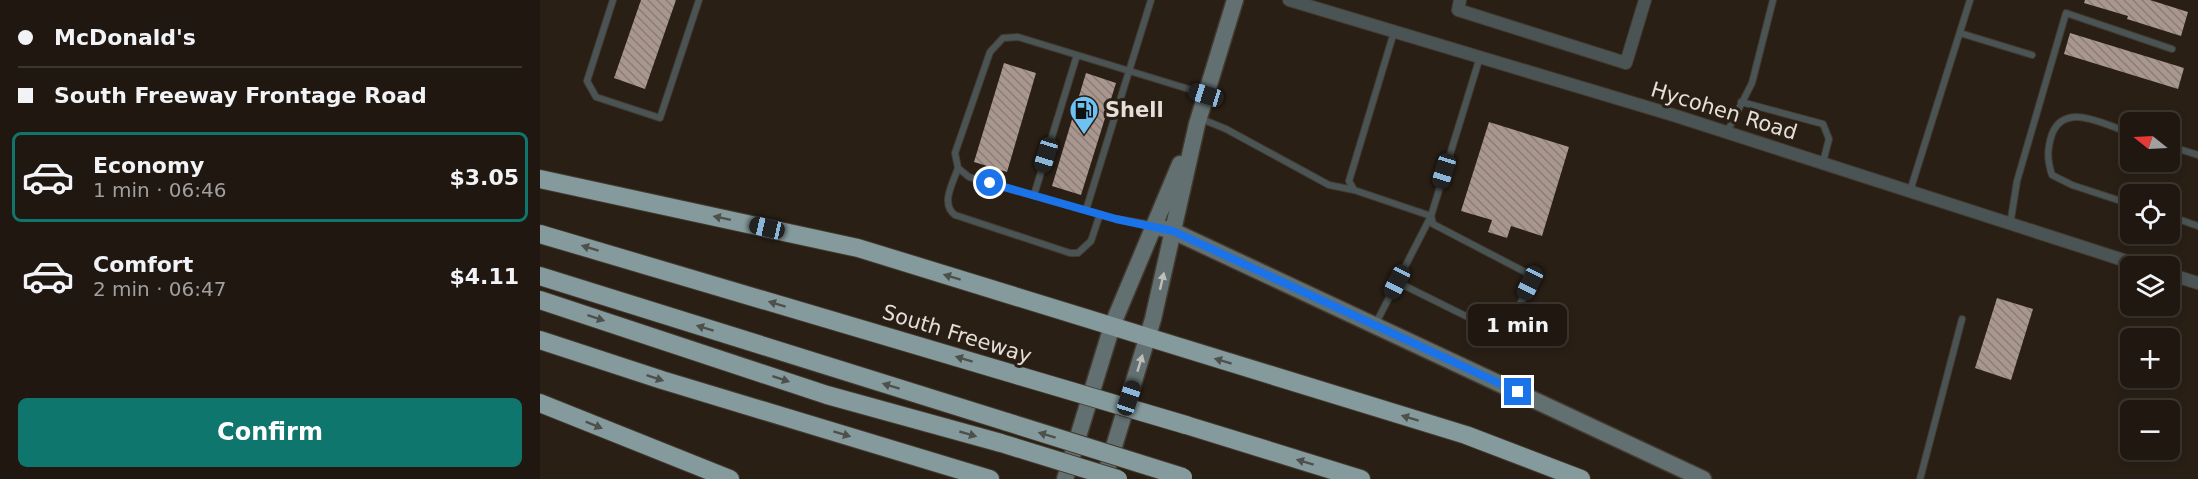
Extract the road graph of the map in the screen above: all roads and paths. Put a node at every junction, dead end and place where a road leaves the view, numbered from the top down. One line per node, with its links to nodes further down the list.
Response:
1 (613, 0): 2 (lane)
2 (699, 0)
3 (1152, 0): 16 (lane)
4 (1235, 0): 17 (main road)
5 (1289, 0): 10 (street, Hycohen Road)
6 (1460, 0): 7 (street)
7 (1645, 0)
8 (1773, 0): 18 (lane)
9 (1970, 0): 11 (lane)
10 (1395, 32): 15 (street, Hycohen Road); 27 (lane)
11 (1960, 33): 14 (lane); 28 (lane)
12 (2172, 49): 35 (lane)
13 (1077, 55): 16 (lane); 25 (lane); 29 (lane)
14 (2032, 55)
15 (1480, 57): 21 (street, Hycohen Road); 33 (lane)
16 (1129, 71): 17 (lane); 31 (lane)
17 (1206, 95): 19 (main road)
18 (1741, 102): 21 (lane); 24 (lane)
19 (1198, 121): 27 (lane); 36 (main road); 38 (main road)
20 (2120, 130): 30 (lane)
21 (1727, 132): 24 (street, Hycohen Road)
22 (2180, 149): 23 (lane)
23 (2198, 155)
24 (1822, 162): 28 (street, Hycohen Road)
25 (958, 168): 29 (lane); 32 (lane)
26 (540, 178): 48 (highway, one-way to 26)
27 (1354, 190): 33 (lane)
28 (1909, 192): 35 (street, Hycohen Road)
29 (1034, 195): 31 (lane)
30 (2120, 201)
31 (1086, 210): 32 (lane)
32 (1100, 214): 36 (lane)
33 (1431, 216): 43 (lane); 43 (lane)
34 (2180, 220): 37 (lane)
35 (2010, 225): 40 (street, Hycohen Road)
36 (1154, 226): 38 (main road); 48 (main road)
37 (2198, 226)
38 (1173, 231): 47 (main road); 49 (main road, one-way to 38)
39 (540, 234): 58 (highway, South Freeway, one-way to 39, bridge)
40 (2120, 259)
41 (540, 276): 52 (highway, one-way to 41, bridge)
42 (2180, 277): 44 (street)
43 (1397, 282): 47 (lane)
44 (2198, 283)
45 (540, 300): 57 (highway, one-way to 57, bridge)
46 (1962, 320): 61 (lane)
47 (1375, 325): 60 (main road)
48 (1112, 326): 49 (highway); 55 (main road)
49 (1148, 338): 56 (main road, one-way to 49); 59 (highway, one-way to 49)
50 (540, 340): 54 (highway, one-way to 54)
51 (540, 403): 53 (highway, one-way to 53)
52 (1186, 478)
53 (730, 479)
54 (990, 479)
55 (1065, 479)
56 (1104, 479)
57 (1118, 479)
58 (1361, 479)
59 (1581, 479)
60 (1703, 479)
61 (1920, 479)

